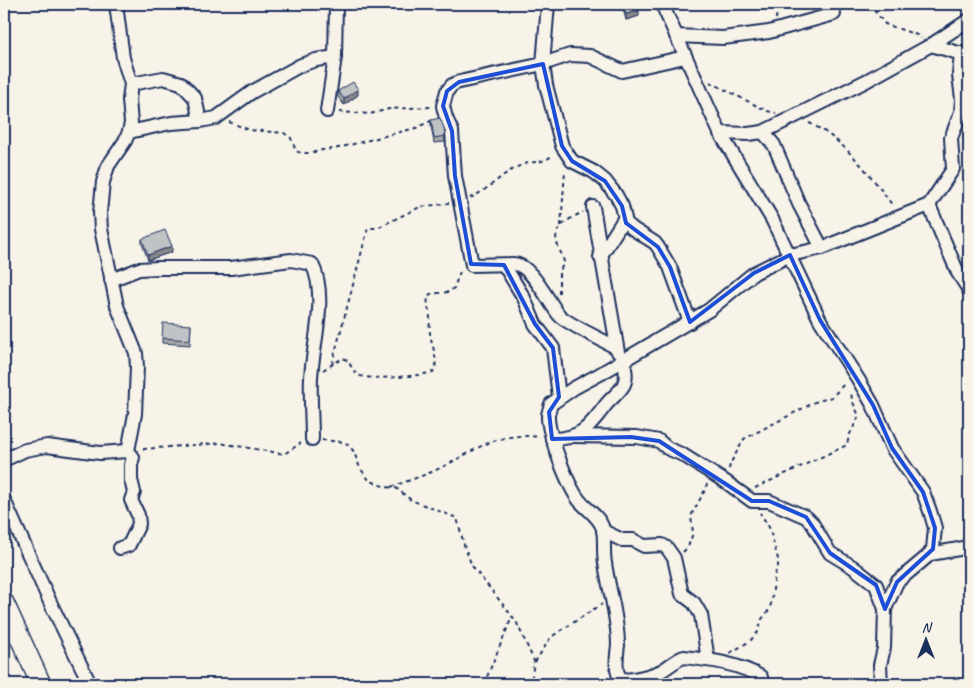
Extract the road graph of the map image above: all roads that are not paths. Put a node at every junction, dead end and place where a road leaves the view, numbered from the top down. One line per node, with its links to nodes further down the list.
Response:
1 (116, 4): 13 (street)
2 (336, 4): 10 (street)
3 (548, 4): 12 (street)
4 (662, 4): 7 (street)
5 (834, 14): 7 (street)
6 (969, 20): 8 (street)
7 (676, 36): 11 (street)
8 (931, 45): 9 (street); 18 (street)
9 (965, 55): 14 (street)
10 (335, 57): 15 (street); 16 (street)
11 (685, 57): 12 (street); 19 (street)
12 (543, 64): 22 (street); 26 (street)
13 (131, 84): 16 (street); 17 (street)
14 (966, 97): 20 (street)
15 (327, 111)
16 (200, 121): 17 (street)
17 (129, 132): 27 (street)
18 (763, 132): 19 (street); 23 (street)
19 (720, 133): 24 (street)
20 (929, 205): 23 (street); 28 (street)
21 (593, 207): 25 (street)
22 (624, 219): 25 (street); 29 (street)
23 (822, 248): 24 (street)
24 (790, 255): 29 (street); 41 (street)
25 (600, 257): 30 (street)
26 (504, 264): 30 (street); 31 (street)
27 (111, 280): 33 (street); 35 (street)
28 (969, 290)
29 (690, 322): 30 (street)
30 (620, 356): 31 (street); 32 (street)
31 (558, 398): 34 (street)
32 (573, 436): 34 (street); 43 (street)
33 (312, 439)
34 (552, 439): 38 (street)
35 (128, 451): 36 (street); 40 (street)
36 (4, 460)
37 (4, 500): 48 (street)
38 (603, 531): 44 (street); 46 (street)
39 (969, 546): 41 (street)
40 (120, 548)
41 (930, 554): 43 (street)
42 (4, 603): 47 (highway)
43 (885, 609): 49 (street)
44 (712, 661): 45 (street); 46 (street)
45 (761, 677)
46 (624, 682)
47 (41, 684)
48 (90, 684)
49 (881, 684)

